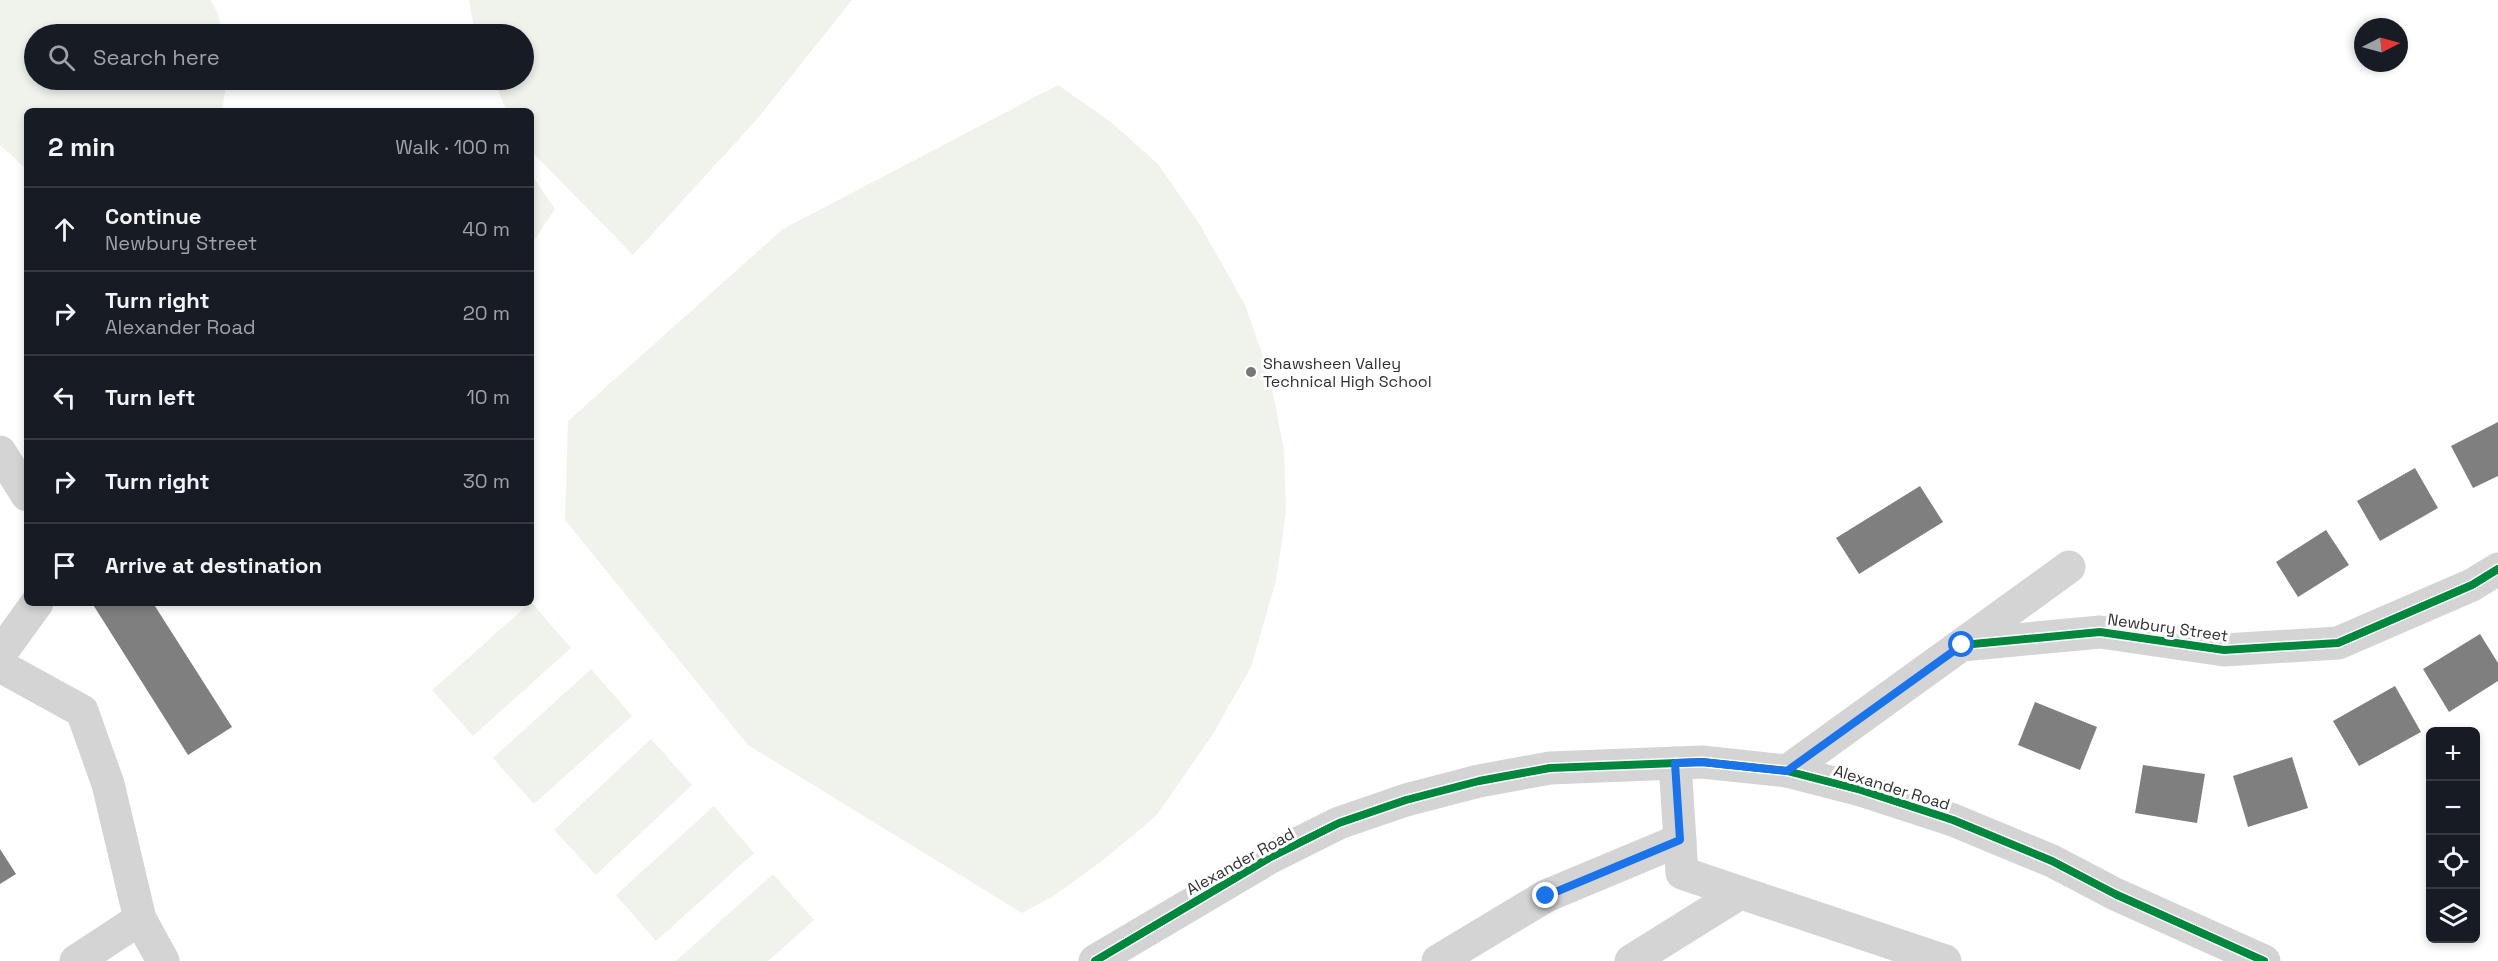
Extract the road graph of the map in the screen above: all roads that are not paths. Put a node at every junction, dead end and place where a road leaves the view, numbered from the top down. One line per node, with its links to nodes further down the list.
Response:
1 (0, 452): 2 (street)
2 (24, 490)
3 (2069, 567): 6 (street)
4 (2498, 569): 6 (street, Newbury Street)
5 (35, 606): 7 (street)
6 (1962, 645): 10 (street)
7 (0, 654)
8 (0, 666): 13 (street)
9 (1675, 763): 10 (street, Alexander Road); 11 (street); 16 (street, Alexander Road)
10 (1787, 771): 20 (street, Alexander Road)
11 (1680, 840): 12 (street); 17 (street)
12 (1740, 893): 18 (street); 19 (street)
13 (140, 919): 14 (street); 15 (street)
14 (76, 961)
15 (163, 961)
16 (1095, 961)
17 (1438, 961)
18 (1631, 961)
19 (1945, 961)
20 (2264, 961)

